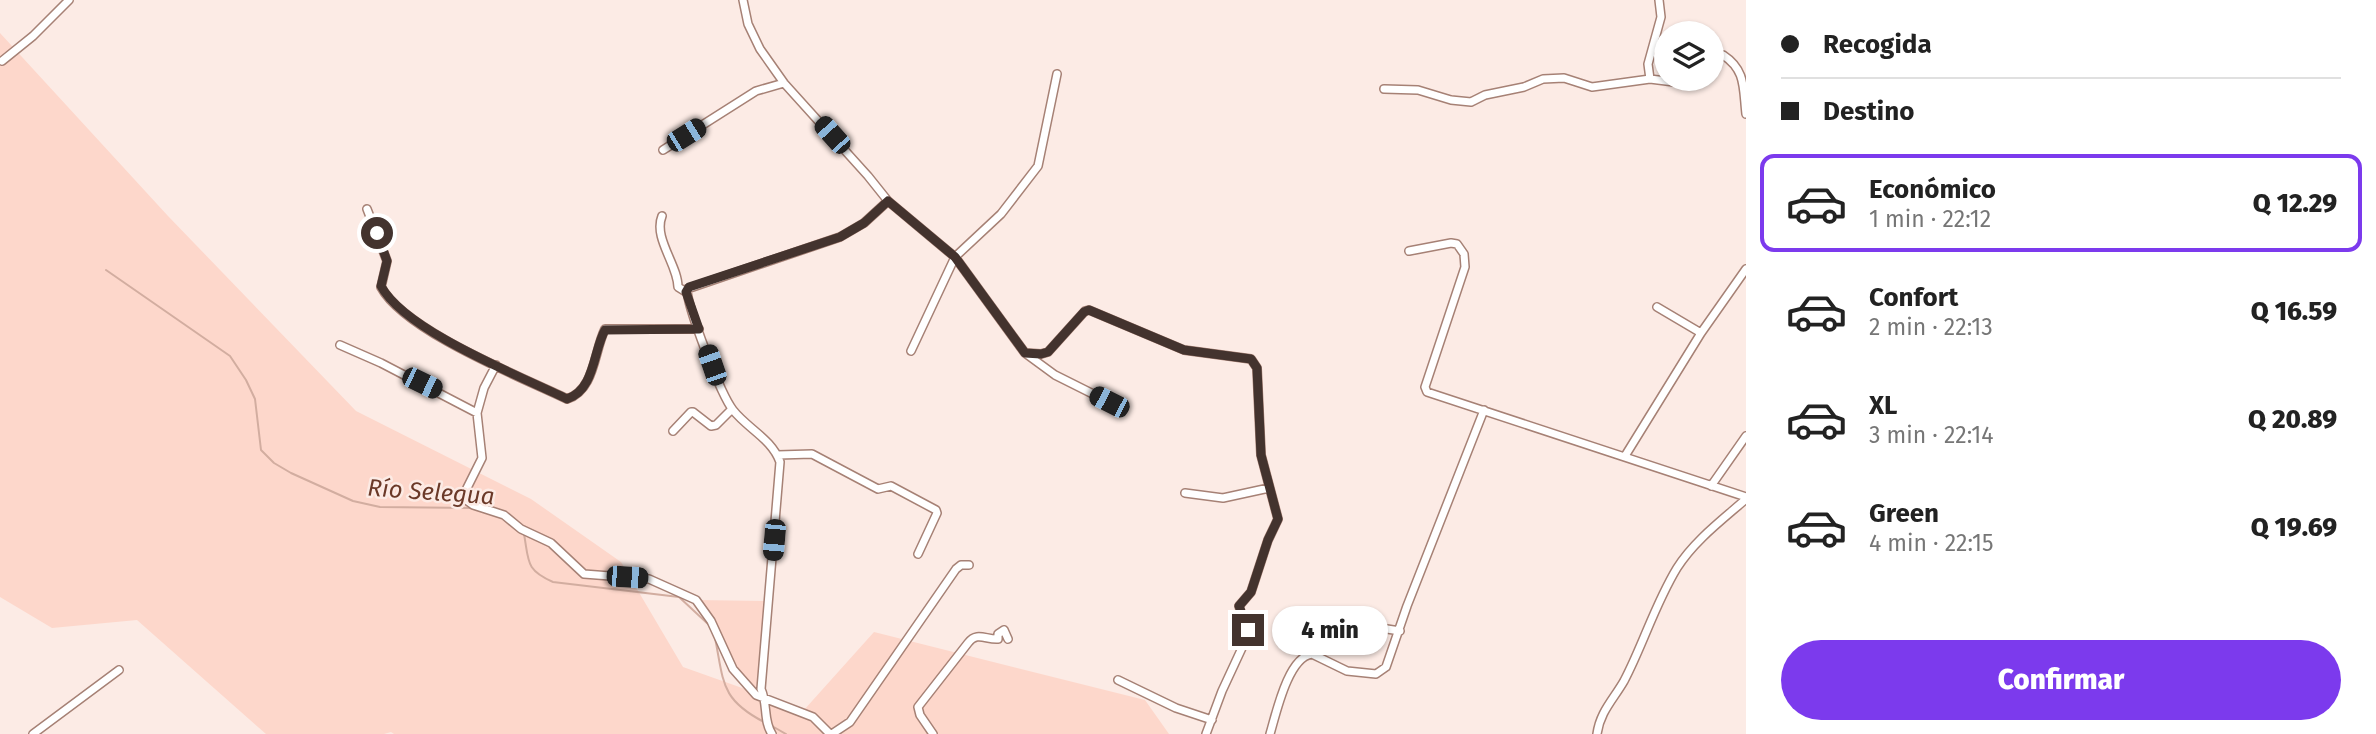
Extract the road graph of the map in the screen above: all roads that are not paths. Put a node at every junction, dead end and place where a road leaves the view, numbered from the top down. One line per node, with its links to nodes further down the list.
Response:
1 (69, 0): 5 (street)
2 (743, 0): 9 (street)
3 (1659, 0): 7 (street)
4 (1724, 56): 11 (street)
5 (2, 61)
6 (1057, 74): 17 (street)
7 (1650, 79): 8 (street); 10 (street)
8 (1654, 80)
9 (784, 83): 12 (street); 13 (street)
10 (1384, 89)
11 (1746, 114)
12 (663, 149)
13 (888, 201): 17 (street); 19 (street)
14 (367, 209): 26 (street)
15 (662, 216): 19 (street)
16 (1409, 251): 29 (street)
17 (955, 257): 24 (street); 25 (street)
18 (1746, 269): 22 (street)
19 (686, 292): 21 (street)
20 (1657, 307): 22 (street)
21 (699, 329): 26 (street); 28 (street)
22 (1702, 333): 34 (street)
23 (340, 345): 30 (street)
24 (911, 351)
25 (1025, 353): 27 (street); 36 (street)
26 (496, 365): 30 (street)
27 (1109, 402)
28 (732, 408): 31 (street); 33 (street)
29 (1484, 410): 34 (street); 42 (street)
30 (477, 413): 46 (street)
31 (673, 430)
32 (1746, 436): 35 (street)
33 (778, 455): 39 (street); 46 (street)
34 (1625, 456): 35 (street)
35 (1711, 485): 38 (street)
36 (1269, 488): 37 (street); 47 (street)
37 (1185, 493)
38 (1746, 498): 54 (street)
39 (918, 554)
40 (969, 565): 50 (street)
41 (1374, 627): 42 (street)
42 (1400, 631): 53 (street)
43 (1008, 639): 51 (street)
44 (119, 670): 48 (street)
45 (1118, 680): 47 (street)
46 (766, 699): 49 (street); 50 (street)
47 (1212, 720): 52 (street)
48 (33, 734)
49 (772, 734)
50 (831, 734)
51 (933, 734)
52 (1206, 734)
53 (1270, 734)
54 (1597, 734)

